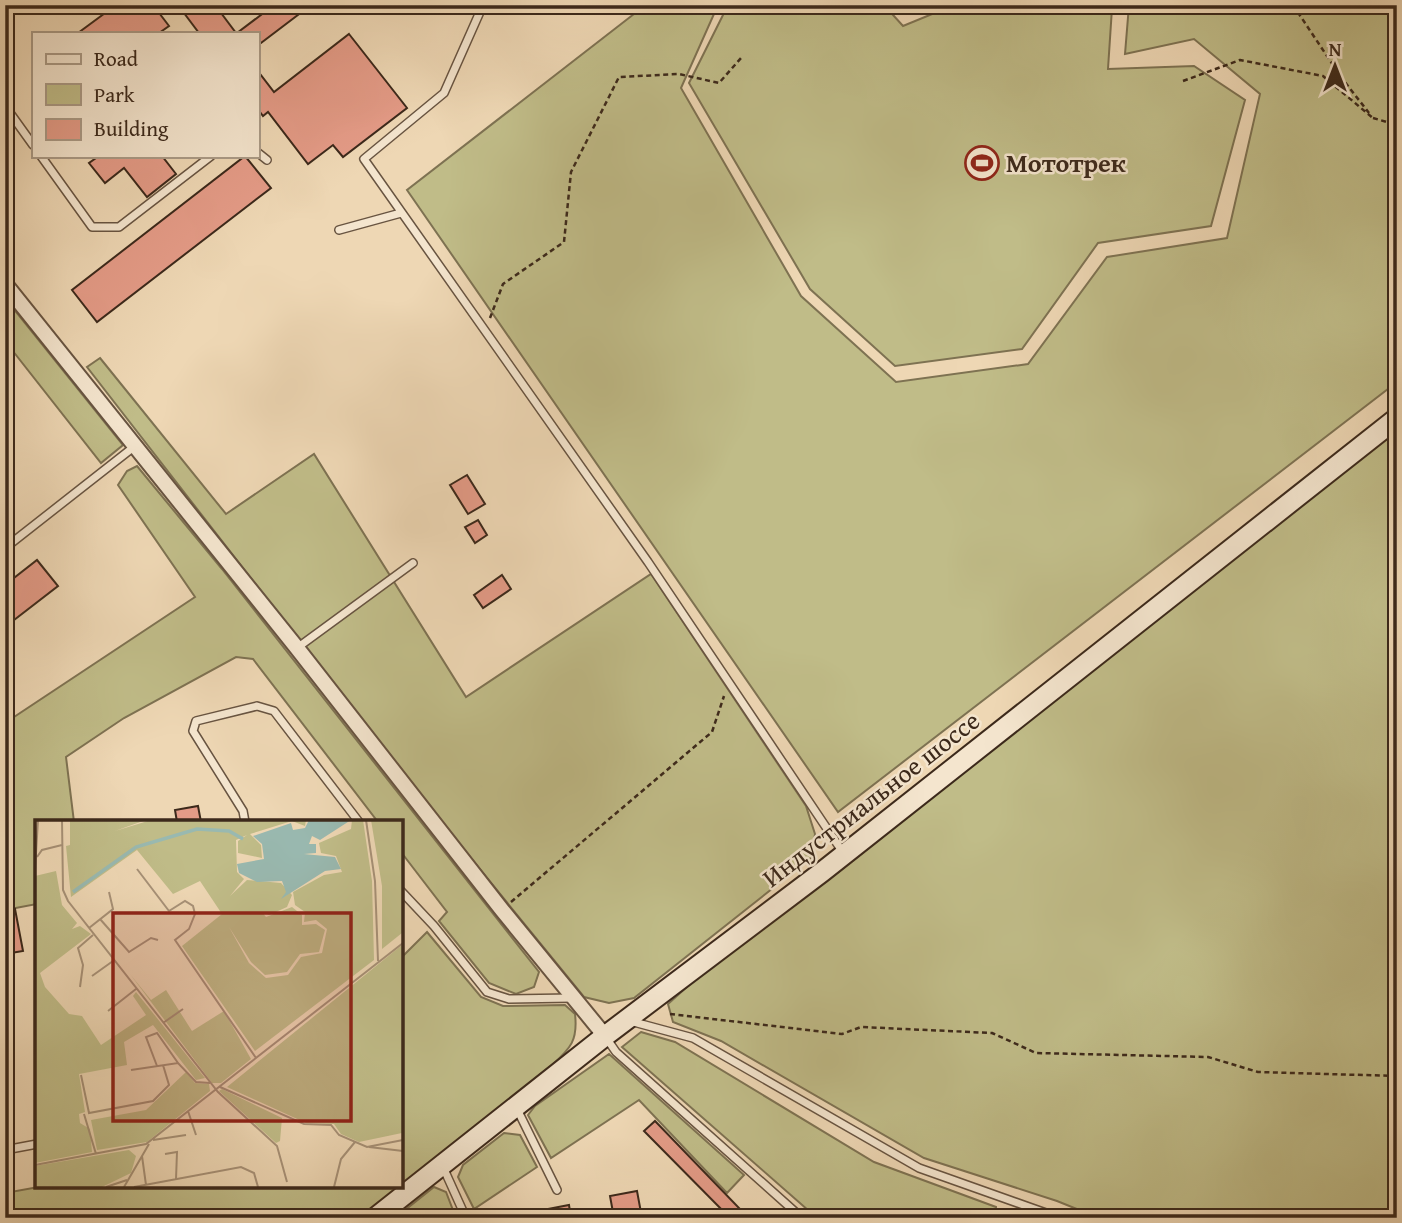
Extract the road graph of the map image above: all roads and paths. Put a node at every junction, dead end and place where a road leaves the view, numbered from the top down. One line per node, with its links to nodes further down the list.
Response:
1 (483, 5): 13 (lane)
2 (1293, 5): 6 (path)
3 (741, 58): 16 (path)
4 (1182, 80): 6 (path)
5 (5, 106): 8 (lane)
6 (1374, 118): 7 (path)
7 (1397, 125)
8 (32, 144)
9 (259, 154): 12 (lane)
10 (42, 158): 11 (lane)
11 (208, 158)
12 (267, 160)
13 (401, 213): 14 (lane); 16 (lane)
14 (339, 230)
15 (5, 284): 18 (street)
16 (485, 331): 22 (lane)
17 (1397, 418): 25 (main road, Индустриальное шоссе)
18 (135, 446): 19 (lane); 21 (street)
19 (5, 548)
20 (413, 564): 21 (lane)
21 (297, 648): 27 (street)
22 (729, 683): 25 (lane); 27 (path)
23 (245, 820): 24 (lane)
24 (357, 820)
25 (844, 854): 30 (main road, Индустриальное шоссе)
26 (402, 892): 28 (lane)
27 (502, 910): 28 (street)
28 (572, 998): 31 (street)
29 (670, 1014): 32 (path)
30 (626, 1019): 31 (main road, Индустриальное шоссе); 41 (lane)
31 (605, 1036): 33 (main road, Индустриальное шоссе); 40 (lane)
32 (1397, 1076)
33 (516, 1106): 36 (main road, Индустриальное шоссе); 37 (lane)
34 (35, 1144): 35 (lane)
35 (5, 1150)
36 (442, 1165): 38 (main road, Индустриальное шоссе); 39 (lane)
37 (557, 1190)
38 (375, 1218)
39 (466, 1218)
40 (802, 1218)
41 (1060, 1218)

